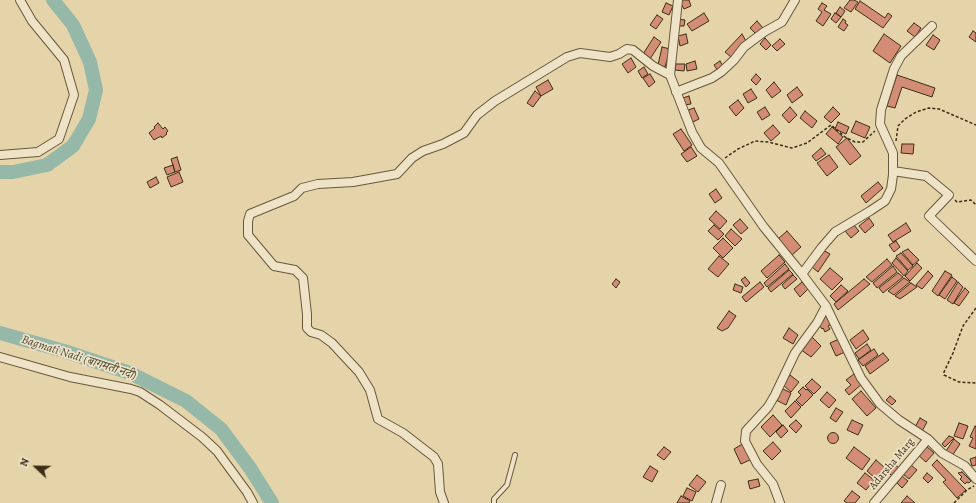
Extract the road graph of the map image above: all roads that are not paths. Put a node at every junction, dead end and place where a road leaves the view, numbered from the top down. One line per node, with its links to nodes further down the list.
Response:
1 (20, 0): 7 (street)
2 (678, 0): 5 (street)
3 (795, 0): 6 (street)
4 (932, 26): 8 (street)
5 (670, 75): 6 (street); 18 (street)
6 (676, 92): 10 (street)
7 (0, 155)
8 (893, 171): 9 (street); 10 (street)
9 (976, 261)
10 (802, 274): 11 (street)
11 (826, 306): 13 (street); 21 (street)
12 (0, 357): 17 (street)
13 (928, 439): 15 (street); 22 (street, Adarsha Marg)
14 (515, 455): 19 (lane)
15 (976, 479)
16 (721, 485): 20 (street)
17 (253, 503)
18 (444, 503)
19 (494, 503)
20 (716, 503)
21 (780, 503)
22 (874, 503)

